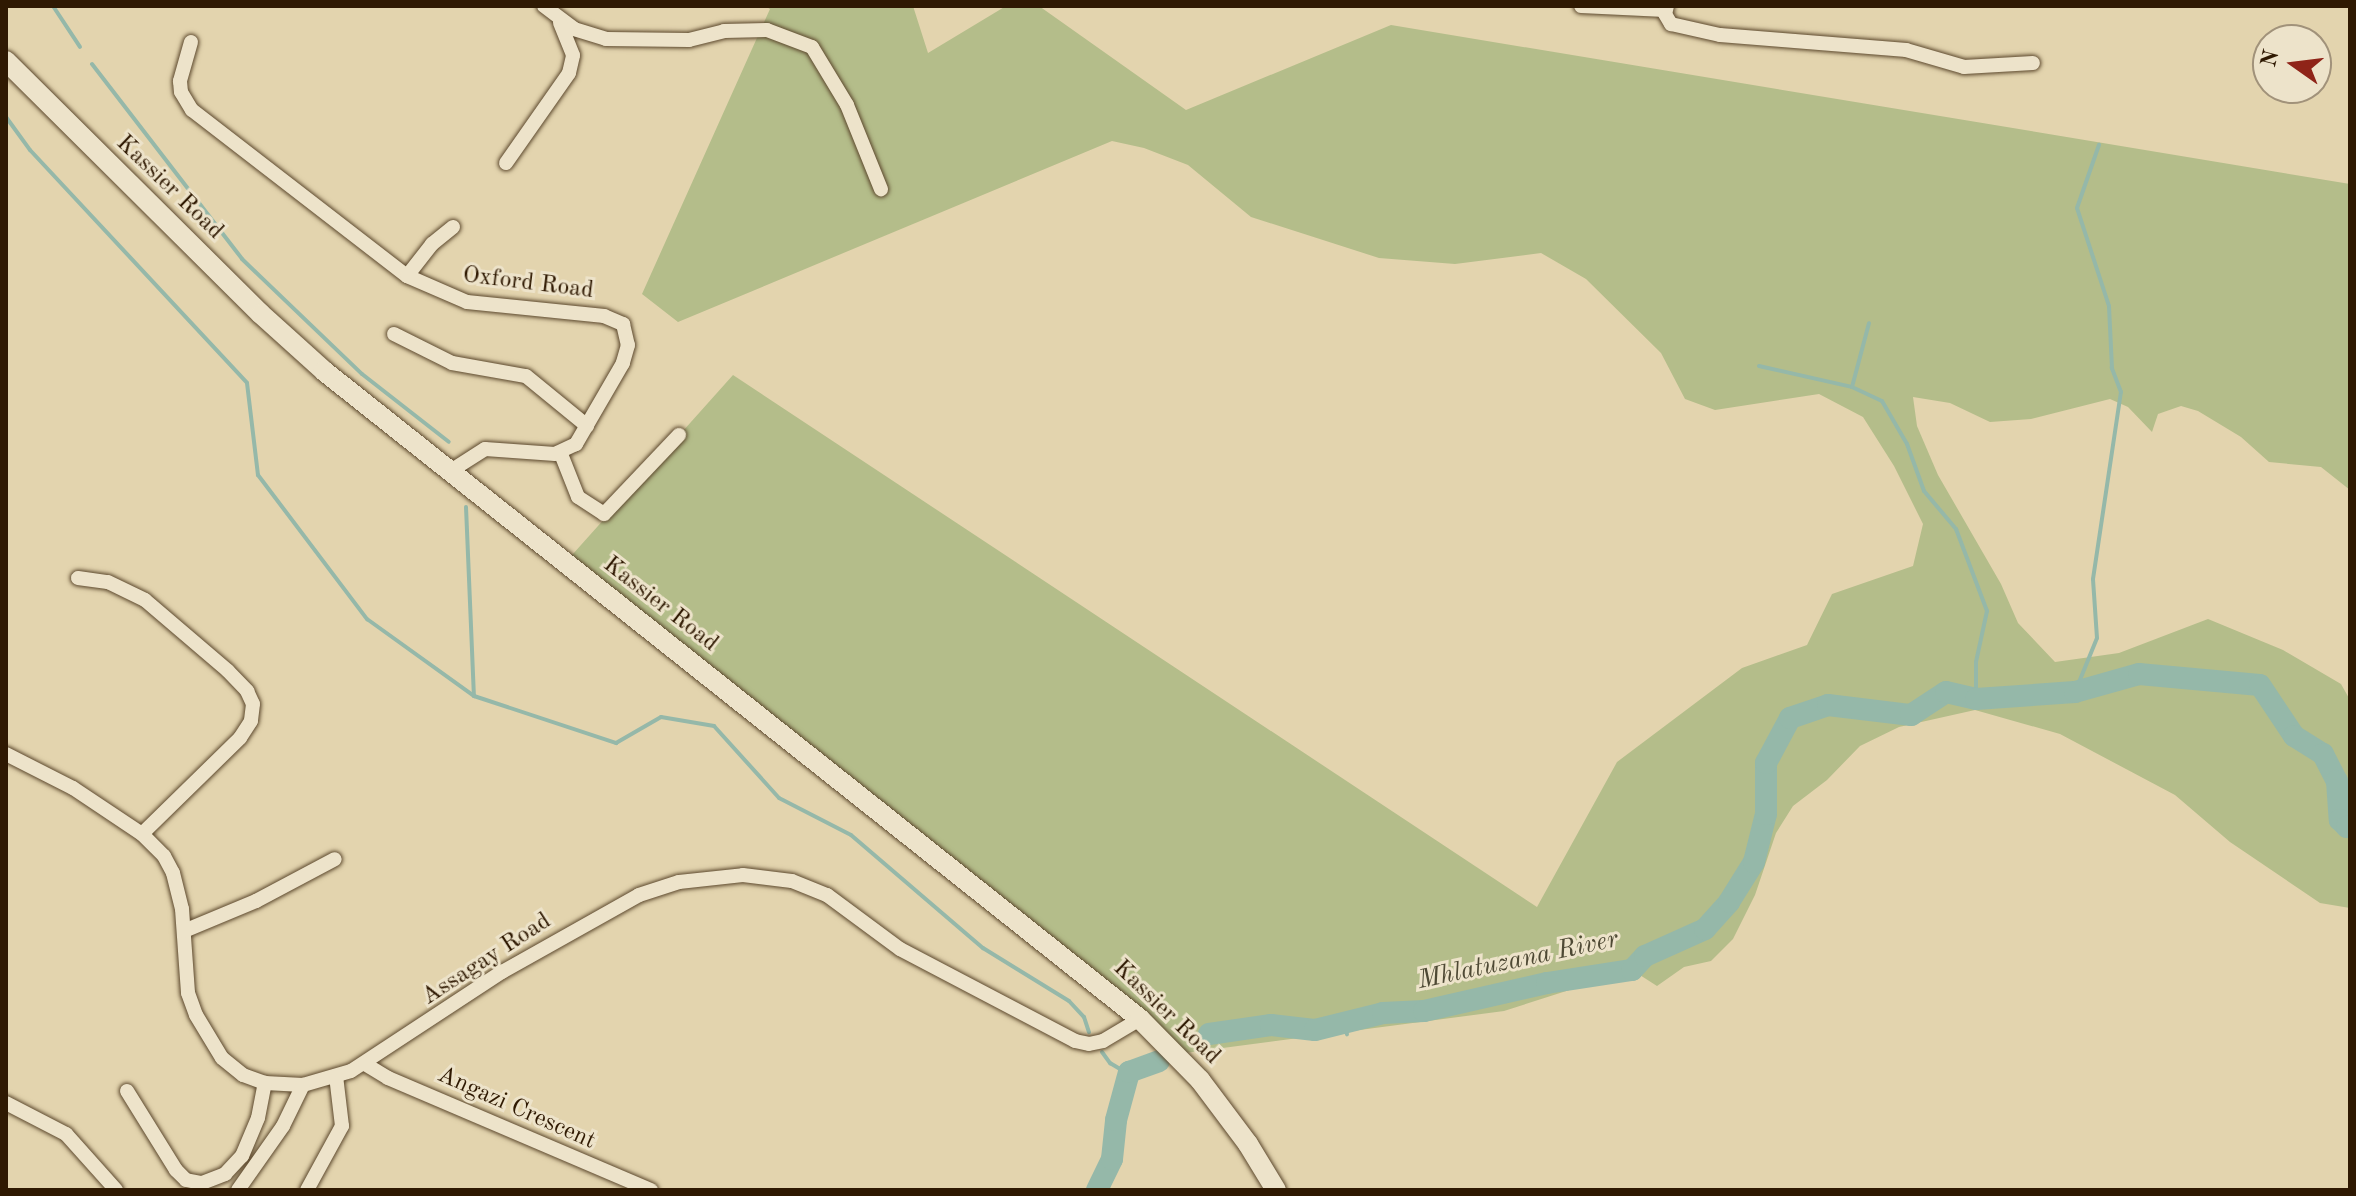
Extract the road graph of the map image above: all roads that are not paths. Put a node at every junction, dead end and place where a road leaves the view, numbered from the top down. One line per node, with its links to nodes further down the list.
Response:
1 (544, 6): 4 (street)
2 (1581, 6): 3 (street)
3 (1666, 8): 7 (street)
4 (559, 20): 8 (street); 9 (street)
5 (191, 42): 11 (street, Oxford Road)
6 (6, 61): 16 (main road, Kassier Road)
7 (2033, 63)
8 (506, 163)
9 (881, 189)
10 (453, 227): 11 (street)
11 (407, 276): 13 (street, Oxford Road)
12 (394, 334): 13 (street)
13 (587, 426): 15 (street, Oxford Road)
14 (679, 435): 15 (street)
15 (561, 454): 16 (street)
16 (449, 472): 22 (main road, Kassier Road)
17 (78, 578): 19 (street)
18 (6, 754): 19 (street, Assagay Road)
19 (142, 834): 21 (street, Assagay Road)
20 (335, 859): 21 (street)
21 (184, 931): 25 (street, Assagay Road)
22 (1140, 1019): 23 (street, Assagay Road); 33 (main road, Kassier Road)
23 (365, 1064): 24 (street, Assagay Road); 32 (street, Angazi Crescent)
24 (336, 1076): 26 (street, Assagay Road); 31 (street)
25 (265, 1083): 26 (street, Assagay Road); 27 (street)
26 (303, 1085): 30 (street)
27 (127, 1091)
28 (6, 1103): 29 (street)
29 (116, 1190)
30 (238, 1190)
31 (307, 1190)
32 (651, 1190)
33 (1276, 1190)

